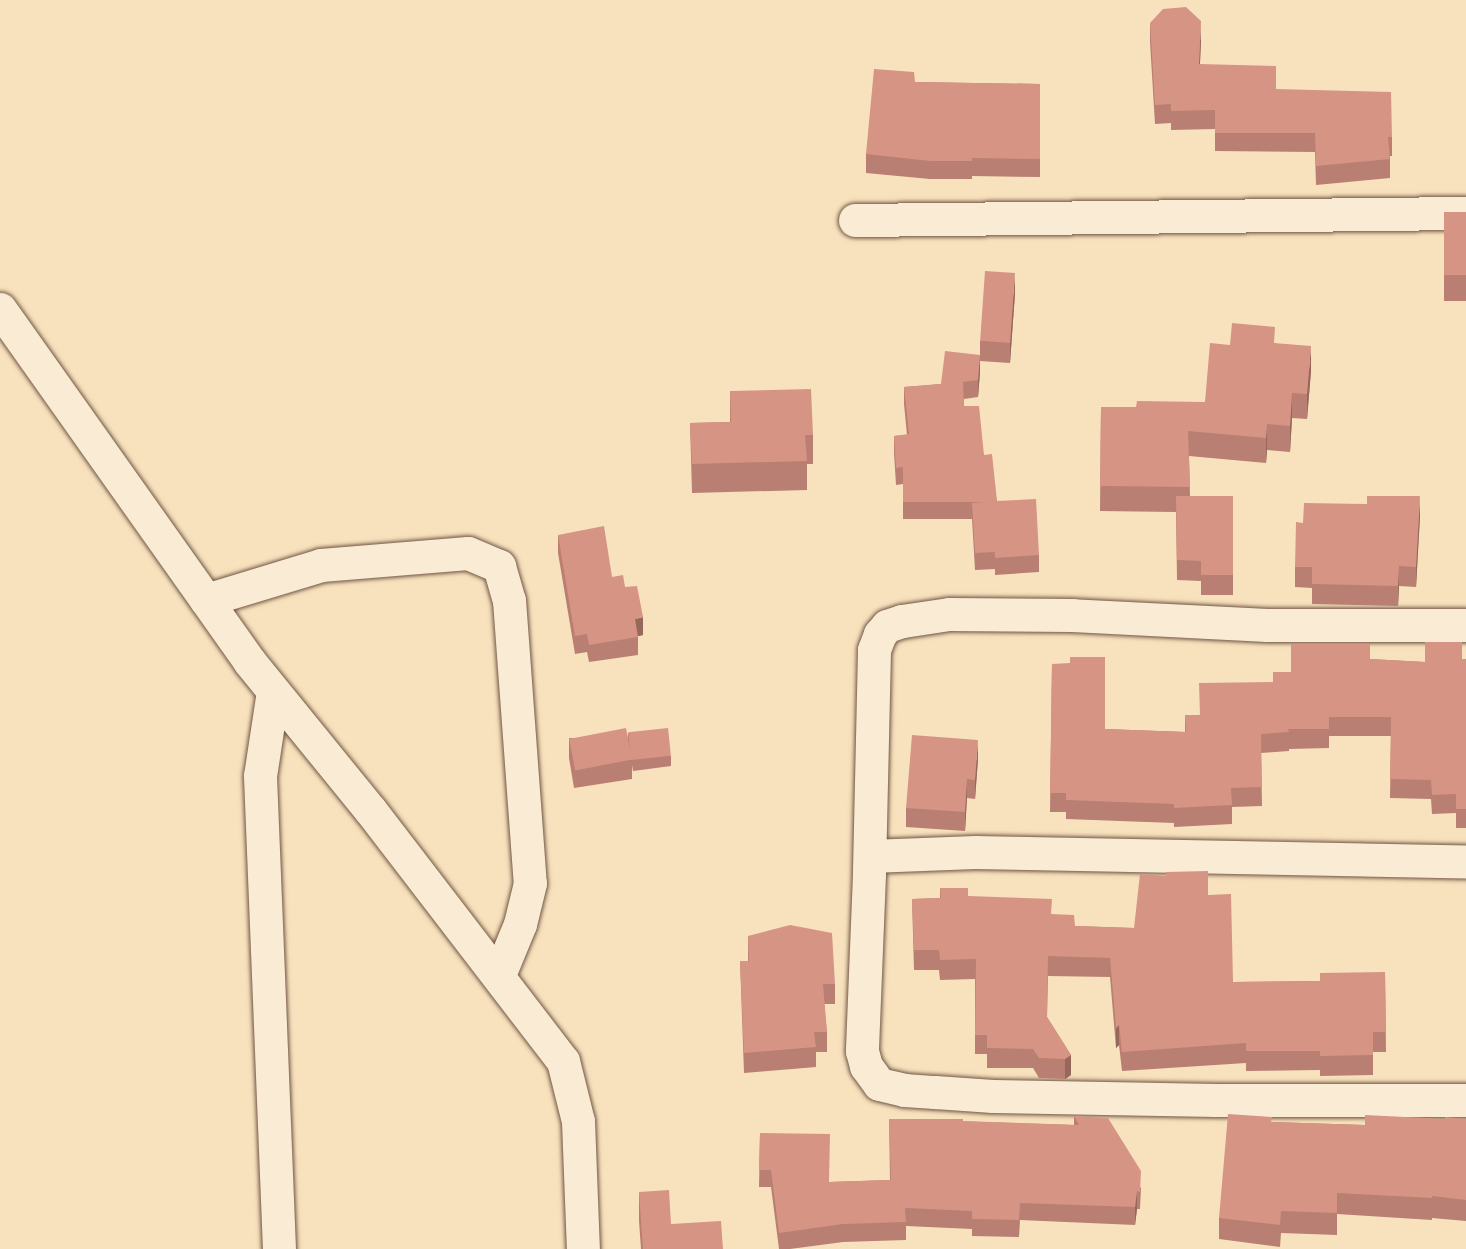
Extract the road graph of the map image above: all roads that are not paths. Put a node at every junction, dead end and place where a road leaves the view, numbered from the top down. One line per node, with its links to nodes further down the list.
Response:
1 (1466, 213): 2 (street)
2 (855, 220)
3 (0, 309): 4 (street)
4 (206, 600): 6 (street); 9 (street)
5 (1466, 625): 7 (street)
6 (273, 691): 9 (street); 11 (street)
7 (870, 856): 8 (street); 10 (street)
8 (1466, 861)
9 (498, 975): 12 (street)
10 (1466, 1100)
11 (279, 1249)
12 (583, 1249)

